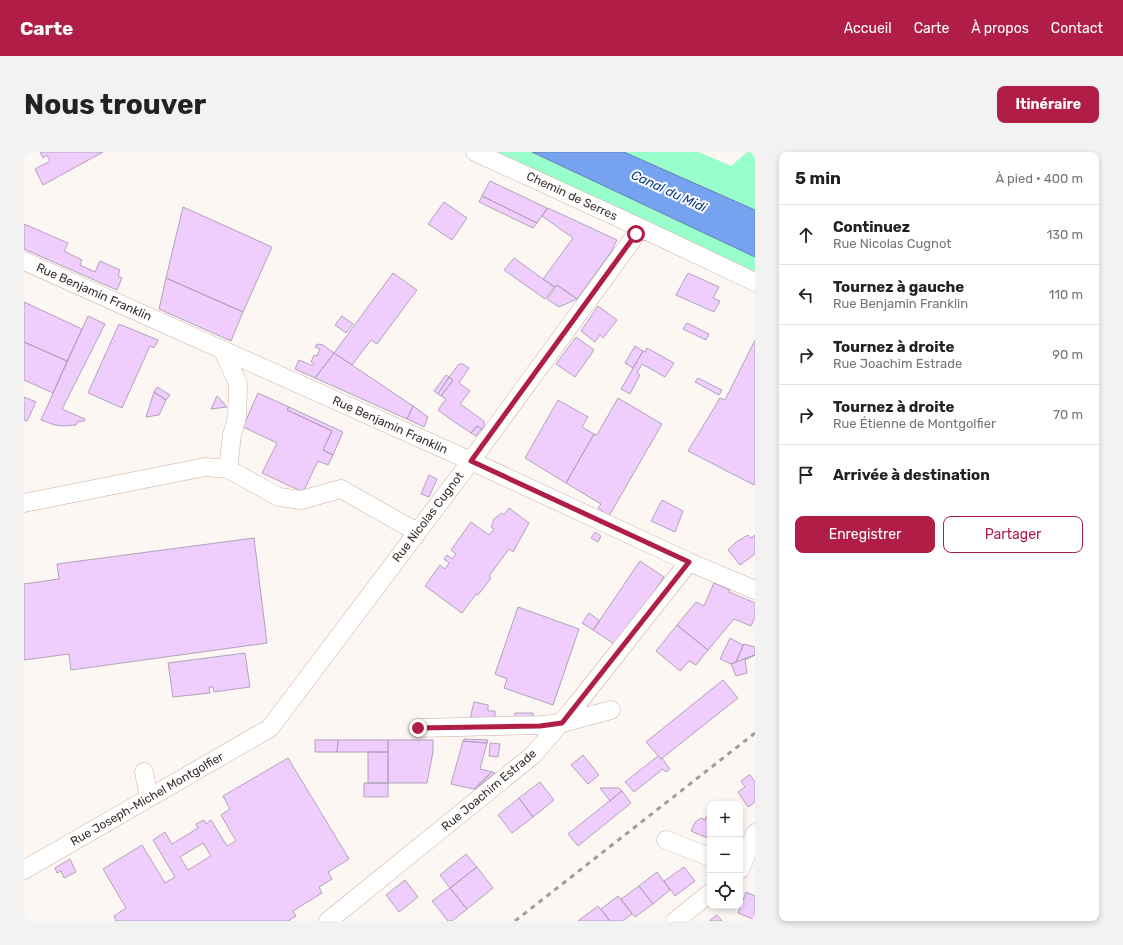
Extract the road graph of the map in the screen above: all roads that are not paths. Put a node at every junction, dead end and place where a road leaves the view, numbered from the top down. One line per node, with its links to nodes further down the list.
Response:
1 (475, 152): 2 (street, Chemin de Serres)
2 (641, 228): 4 (street, Chemin de Serres); 6 (street, Rue Nicolas Cugnot)
3 (24, 261): 5 (street, Rue Benjamin Franklin)
4 (755, 282)
5 (223, 350): 6 (street, Rue Benjamin Franklin); 7 (street)
6 (471, 461): 9 (street, Rue Nicolas Cugnot); 10 (street, Rue Benjamin Franklin)
7 (228, 469): 8 (street); 9 (street)
8 (24, 503)
9 (417, 532): 14 (street, Rue Nicolas Cugnot)
10 (689, 562): 11 (street, Rue Benjamin Franklin); 13 (street, Rue Joachim Estrade)
11 (755, 590)
12 (611, 710): 13 (street)
13 (562, 723): 15 (street); 24 (street, Rue Joachim Estrade)
14 (270, 728): 17 (street, Rue Joseph-Michel Montgolfier)
15 (418, 728)
16 (144, 772): 17 (street)
17 (150, 798): 21 (street, Rue Joseph-Michel Montgolfier)
18 (755, 833): 22 (street)
19 (666, 840): 20 (street)
20 (707, 856)
21 (24, 870)
22 (744, 870)
23 (707, 895): 25 (street)
24 (328, 921)
25 (675, 921)

